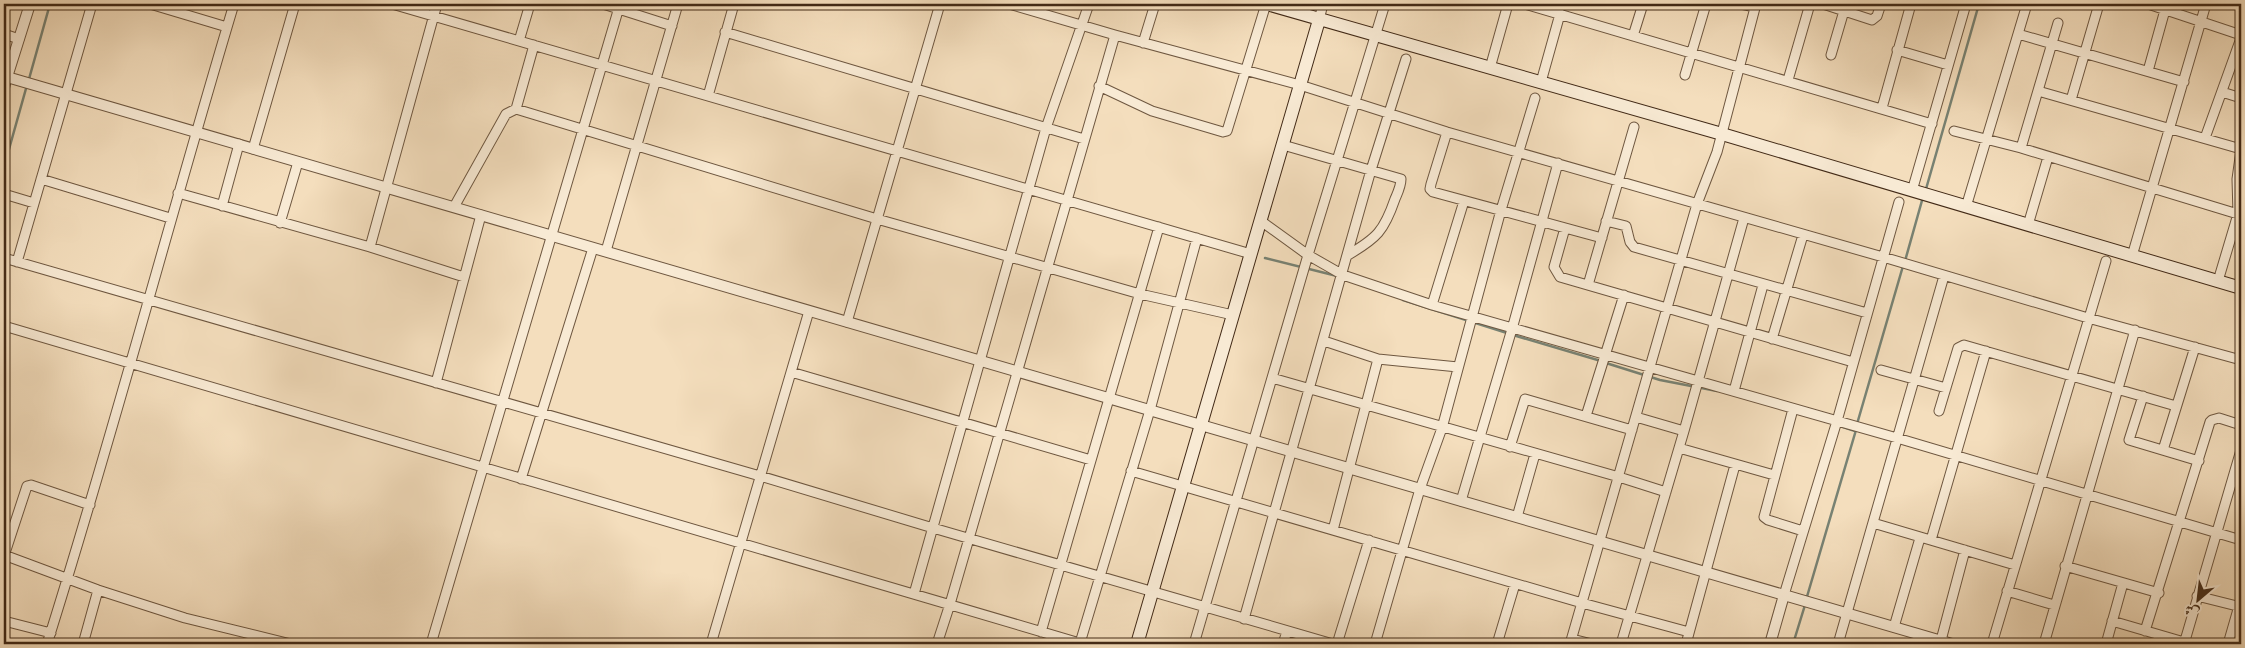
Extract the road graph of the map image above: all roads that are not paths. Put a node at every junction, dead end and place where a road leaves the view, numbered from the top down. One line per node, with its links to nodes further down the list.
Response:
1 (30, 4): 53 (street)
2 (92, 4): 81 (street)
3 (154, 4): 45 (street)
4 (234, 4): 45 (street)
5 (295, 4): 106 (street)
6 (396, 4): 39 (street)
7 (437, 4): 39 (street)
8 (530, 4): 54 (street)
9 (603, 4): 34 (street)
10 (678, 4): 43 (street)
11 (734, 4): 46 (street)
12 (940, 4): 77 (street)
13 (1011, 4): 44 (street)
14 (1088, 4): 44 (street)
15 (1155, 4): 55 (street)
16 (1266, 4): 40 (main road); 67 (street)
17 (1323, 4): 40 (street)
18 (1385, 4): 50 (street)
19 (1508, 4): 66 (street)
20 (1525, 4): 38 (street)
21 (1560, 4): 38 (street)
22 (1643, 4): 51 (street)
23 (1706, 4): 59 (street)
24 (1741, 4): 35 (street)
25 (1810, 4): 71 (street)
26 (1823, 4): 36 (street)
27 (1881, 4): 36 (street)
28 (1911, 4): 58 (street)
29 (1966, 4): 64 (street)
30 (2027, 4): 48 (street)
31 (2099, 4): 61 (street)
32 (2148, 4): 37 (street)
33 (2206, 4): 42 (street)
34 (620, 6): 43 (street); 63 (street)
35 (1755, 6): 65 (street)
36 (1845, 7): 60 (street)
37 (2165, 10): 42 (street); 68 (street)
38 (1559, 14): 51 (street); 73 (street)
39 (434, 16): 54 (street); 117 (street)
40 (1318, 20): 50 (main road); 75 (main road)
41 (2058, 23): 56 (street)
42 (2200, 23): 52 (street); 74 (street)
43 (672, 26): 72 (street)
44 (1082, 26): 49 (street); 92 (street)
45 (227, 27): 96 (street)
46 (725, 32): 77 (street); 82 (street)
47 (4, 34): 53 (street)
48 (2018, 34): 56 (street); 101 (street)
49 (1115, 35): 55 (street); 76 (street)
50 (1375, 36): 66 (main road); 86 (street)
51 (1634, 36): 59 (street)
52 (2241, 36): 80 (street)
53 (19, 39): 70 (street)
54 (519, 41): 57 (street)
55 (1143, 43): 67 (street)
56 (2052, 44): 61 (street); 79 (street)
57 (534, 46): 63 (street); 88 (street)
58 (1898, 50): 64 (street); 87 (street)
59 (1692, 53): 65 (street); 69 (street)
60 (1831, 54)
61 (2084, 54): 68 (street); 85 (street)
62 (1406, 59): 89 (street)
63 (601, 65): 72 (street); 93 (street)
64 (1948, 65): 90 (street)
65 (1738, 66): 71 (street); 98 (street)
66 (1490, 68): 73 (main road)
67 (1246, 71): 75 (street); 76 (street)
68 (2148, 71): 74 (street)
69 (1685, 75)
70 (8, 77): 78 (street); 81 (street)
71 (1788, 80): 87 (street)
72 (655, 81): 82 (street); 104 (street)
73 (1541, 82): 98 (main road)
74 (2184, 82): 94 (street)
75 (1300, 85): 86 (street); 103 (main road)
76 (1100, 86): 100 (street)
77 (915, 89): 92 (street); 108 (street)
78 (4, 90)
79 (2038, 92): 85 (street); 105 (street)
80 (2222, 92): 84 (street); 99 (street)
81 (66, 94): 96 (street); 115 (street)
82 (708, 96): 108 (street)
83 (1535, 98): 109 (street)
84 (2241, 98)
85 (2071, 100): 94 (street)
86 (1355, 102): 89 (street); 111 (street)
87 (1882, 108): 90 (street)
88 (516, 109): 93 (street); 129 (street)
89 (1390, 112): 97 (street); 114 (street)
90 (1932, 124): 120 (street)
91 (1634, 127): 116 (street)
92 (1046, 128): 100 (street); 119 (street)
93 (583, 129): 104 (street); 145 (street)
94 (2170, 129): 99 (street); 118 (street)
95 (1954, 131): 101 (street)
96 (196, 132): 102 (street); 121 (street)
97 (1447, 132): 109 (street); 124 (street)
98 (1722, 134): 120 (main road); 127 (street)
99 (2205, 138): 107 (street)
100 (1084, 139): 123 (street)
101 (1986, 139): 105 (street); 130 (street)
102 (239, 144): 106 (street); 128 (street)
103 (1283, 145): 111 (street); 138 (main road)
104 (636, 146): 136 (street); 150 (street)
105 (2021, 148): 110 (street)
106 (253, 149): 112 (street)
107 (2241, 149): 133 (street)
108 (897, 151): 119 (street); 136 (street)
109 (1518, 152): 113 (street); 131 (street)
110 (2048, 157): 118 (street); 141 (street)
111 (1337, 160): 114 (street); 152 (street)
112 (298, 162): 117 (street); 140 (street)
113 (1558, 163): 116 (street); 139 (street)
114 (1372, 170): 153 (street); 153 (street)
115 (41, 180): 126 (street); 134 (street)
116 (1617, 181): 127 (street); 137 (street)
117 (387, 188): 129 (street); 148 (street)
118 (2151, 189): 133 (street); 154 (street)
119 (1029, 190): 123 (street); 155 (street)
120 (1916, 192): 130 (main road)
121 (178, 193): 128 (street); 134 (street)
122 (4, 194): 126 (street)
123 (1066, 200): 142 (street); 161 (street)
124 (1464, 201): 131 (street); 175 (street)
125 (1899, 202): 156 (street)
126 (34, 203): 160 (street)
127 (1698, 204): 135 (street); 158 (street)
128 (222, 206): 140 (street)
129 (454, 207): 132 (street)
130 (1966, 207): 141 (main road)
131 (1501, 210): 139 (street); 180 (street)
132 (481, 215): 145 (street); 165 (street)
133 (2240, 215): 166 (street)
134 (170, 218): 173 (street)
135 (1744, 218): 144 (street); 162 (street)
136 (877, 219): 155 (street); 182 (street)
137 (1606, 220): 147 (street); 158 (street)
138 (1261, 221): 151 (main road); 152 (street)
139 (1542, 222): 143 (street); 185 (street)
140 (280, 223): 148 (street)
141 (2028, 226): 154 (main road)
142 (1159, 227): 146 (street); 171 (street)
143 (1565, 228): 147 (street); 167 (street)
144 (1803, 235): 156 (street); 170 (street)
145 (551, 236): 149 (street); 214 (street)
146 (1197, 238): 151 (street); 174 (street)
147 (1602, 238): 167 (street)
148 (370, 246): 165 (street)
149 (593, 248): 150 (street); 220 (street)
150 (606, 251): 177 (street)
151 (1251, 254): 179 (main road)
152 (1308, 255): 163 (street); 204 (street)
153 (1348, 255): 163 (street)
154 (2132, 256): 166 (main road)
155 (1009, 257): 161 (street); 195 (street)
156 (1882, 257): 164 (street); 178 (street)
157 (4, 258): 160 (street)
158 (1681, 261): 162 (street); 176 (street)
159 (2106, 261): 181 (street)
160 (17, 262): 173 (street)
161 (1047, 268): 171 (street); 201 (street)
162 (1728, 274): 168 (street); 183 (street)
163 (1343, 275): 175 (street); 189 (street)
164 (1944, 276): 181 (street); 205 (street)
165 (464, 277): 207 (street)
166 (2218, 281): 169 (main road)
167 (1588, 285): 172 (street)
168 (1763, 285): 170 (street); 187 (street)
169 (2241, 288)
170 (1786, 291): 178 (street); 188 (street)
171 (1140, 294): 174 (street); 213 (street)
172 (1624, 295): 176 (street); 192 (street)
173 (147, 300): 197 (street); 207 (street)
174 (1178, 303): 179 (street); 218 (street)
175 (1432, 304): 180 (street)
176 (1667, 308): 183 (street); 199 (street)
177 (808, 311): 182 (street); 202 (street)
178 (1867, 313): 196 (street)
179 (1233, 315): 225 (main road)
180 (1473, 317): 185 (street); 198 (street)
181 (2088, 318): 186 (street); 203 (street)
182 (847, 322): 195 (street)
183 (1714, 322): 187 (street); 206 (street)
184 (4, 326): 197 (street)
185 (1512, 329): 192 (street); 231 (street)
186 (2135, 330): 190 (street); 210 (street)
187 (1749, 332): 188 (street); 211 (street)
188 (1772, 339): 196 (street)
189 (1324, 341): 193 (street); 209 (street)
190 (2194, 347): 194 (street); 216 (street)
191 (1986, 351): 203 (street); 208 (street); 240 (street)
192 (1604, 355): 199 (street); 221 (street)
193 (1378, 359): 198 (street); 215 (street)
194 (2241, 360)
195 (980, 361): 201 (street); 224 (street)
196 (1853, 362): 223 (street)
197 (129, 364): 244 (street); 259 (street)
198 (1458, 367): 227 (street)
199 (1650, 368): 206 (street); 222 (street)
200 (1881, 370): 205 (street)
201 (1017, 371): 213 (street); 230 (street)
202 (790, 372): 224 (street); 248 (street)
203 (2071, 376): 210 (street); 252 (street)
204 (1272, 378): 209 (street); 233 (street)
205 (1915, 379): 208 (street); 232 (street)
206 (1698, 381): 211 (street); 229 (street)
207 (436, 383): 214 (street)
208 (1946, 388): 219 (street)
209 (1310, 389): 215 (street); 238 (street)
210 (2118, 389): 212 (street); 256 (street)
211 (1734, 391): 217 (street)
212 (2143, 396): 216 (street); 236 (street)
213 (1109, 398): 218 (street); 241 (street)
214 (502, 403): 220 (street); 244 (street)
215 (1368, 406): 227 (street); 245 (street)
216 (2176, 406): 236 (street)
217 (1793, 409): 223 (street); 247 (street)
218 (1150, 410): 225 (street); 246 (street)
219 (1940, 411)
220 (541, 414): 248 (street); 251 (street)
221 (1586, 416): 228 (street); 234 (street)
222 (1636, 417): 228 (street); 229 (street)
223 (1837, 421): 232 (street); 266 (street)
224 (963, 422): 230 (street); 264 (street)
225 (1202, 425): 233 (street); 253 (main road)
226 (2241, 425): 242 (street)
227 (1442, 428): 231 (street); 254 (street)
228 (1632, 430): 250 (street)
229 (1684, 431): 235 (street)
230 (999, 433): 241 (street); 268 (street)
231 (1478, 438): 234 (street); 257 (street)
232 (1897, 438): 240 (street); 263 (street)
233 (1254, 441): 238 (street); 258 (street)
234 (1510, 447): 239 (street)
235 (1679, 448): 243 (street); 255 (street)
236 (2163, 450): 242 (street)
237 (2241, 450): 249 (street)
238 (1292, 452): 245 (street); 260 (street)
239 (1535, 454): 250 (street); 261 (street)
240 (1956, 455): 252 (street); 271 (street)
241 (1092, 460): 279 (street)
242 (2198, 461): 262 (street)
243 (1735, 465): 247 (street); 282 (street)
244 (483, 467): 251 (street); 316 (street)
245 (1350, 468): 254 (street); 265 (street)
246 (1131, 471): 253 (street); 283 (street)
247 (1774, 475): 266 (street)
248 (760, 476): 264 (street); 274 (street)
249 (2238, 476): 267 (street)
250 (1619, 477): 255 (street); 273 (street)
251 (521, 479): 274 (street)
252 (2040, 481): 256 (street); 280 (street)
253 (1183, 486): 258 (street); 289 (main road)
254 (1420, 489): 257 (street); 275 (street)
255 (1666, 492): 278 (street)
256 (2087, 494): 262 (street); 281 (street)
257 (1460, 501): 261 (street)
258 (1236, 502): 260 (street); 298 (street)
259 (90, 505): 277 (street); 284 (street)
260 (1274, 513): 265 (street); 301 (street)
261 (1517, 517): 273 (street)
262 (2180, 522): 267 (street); 290 (street)
263 (1873, 523): 269 (street); 299 (street)
264 (933, 528): 268 (street); 291 (street)
265 (1333, 530): 270 (street)
266 (1803, 531): 292 (street)
267 (2216, 533): 272 (street); 293 (street)
268 (969, 538): 279 (street); 295 (street)
269 (1920, 538): 271 (street); 304 (street)
270 (1369, 540): 275 (street); 323 (street)
271 (1931, 540): 276 (street)
272 (2241, 540)
273 (1600, 542): 278 (street); 294 (street)
274 (740, 545): 291 (street); 317 (street)
275 (1402, 550): 286 (street); 324 (street)
276 (1965, 550): 280 (street); 312 (street)
277 (4, 555): 284 (street)
278 (1648, 555): 282 (street); 300 (street)
279 (1061, 565): 283 (street); 308 (street)
280 (2015, 565): 288 (street)
281 (2065, 566): 285 (street); 297 (street)
282 (1706, 572): 292 (street); 309 (street)
283 (1100, 577): 289 (street); 319 (street)
284 (69, 579): 287 (street); 307 (street)
285 (2123, 583): 290 (street); 303 (street)
286 (1515, 584): 294 (street); 325 (street)
287 (98, 590): 311 (street); 315 (street)
288 (2007, 591): 297 (street); 332 (street)
289 (1153, 592): 298 (street); 320 (main road)
290 (2159, 593): 306 (street)
291 (914, 594): 295 (street)
292 (1784, 595): 299 (street); 329 (street)
293 (2197, 596): 296 (street); 313 (street)
294 (1582, 603): 300 (street); 310 (street)
295 (950, 604): 308 (street); 318 (street)
296 (2240, 604): 335 (street)
297 (2054, 605): 333 (street)
298 (1205, 607): 301 (street); 321 (street)
299 (1847, 614): 304 (street); 330 (street)
300 (1630, 616): 309 (street); 327 (street)
301 (1244, 619): 305 (street)
302 (4, 621): 307 (street)
303 (2112, 621): 306 (street); 334 (street)
304 (1894, 627): 312 (street)
305 (1287, 631): 322 (street); 323 (street)
306 (2146, 631): 313 (street)
307 (51, 632): 314 (street)
308 (1041, 632): 319 (street)
309 (1689, 632): 328 (street)
310 (1571, 641): 326 (street)
311 (86, 643)
312 (1940, 643): 331 (street)
313 (2184, 643)
314 (47, 644)
315 (290, 644)
316 (431, 644)
317 (711, 644)
318 (937, 644)
319 (1082, 644)
320 (1138, 644)
321 (1194, 644)
322 (1283, 644)
323 (1335, 644)
324 (1375, 644)
325 (1497, 644)
326 (1592, 644)
327 (1621, 644)
328 (1686, 644)
329 (1770, 644)
330 (1838, 644)
331 (1952, 644)
332 (1992, 644)
333 (2044, 644)
334 (2106, 644)
335 (2228, 644)

